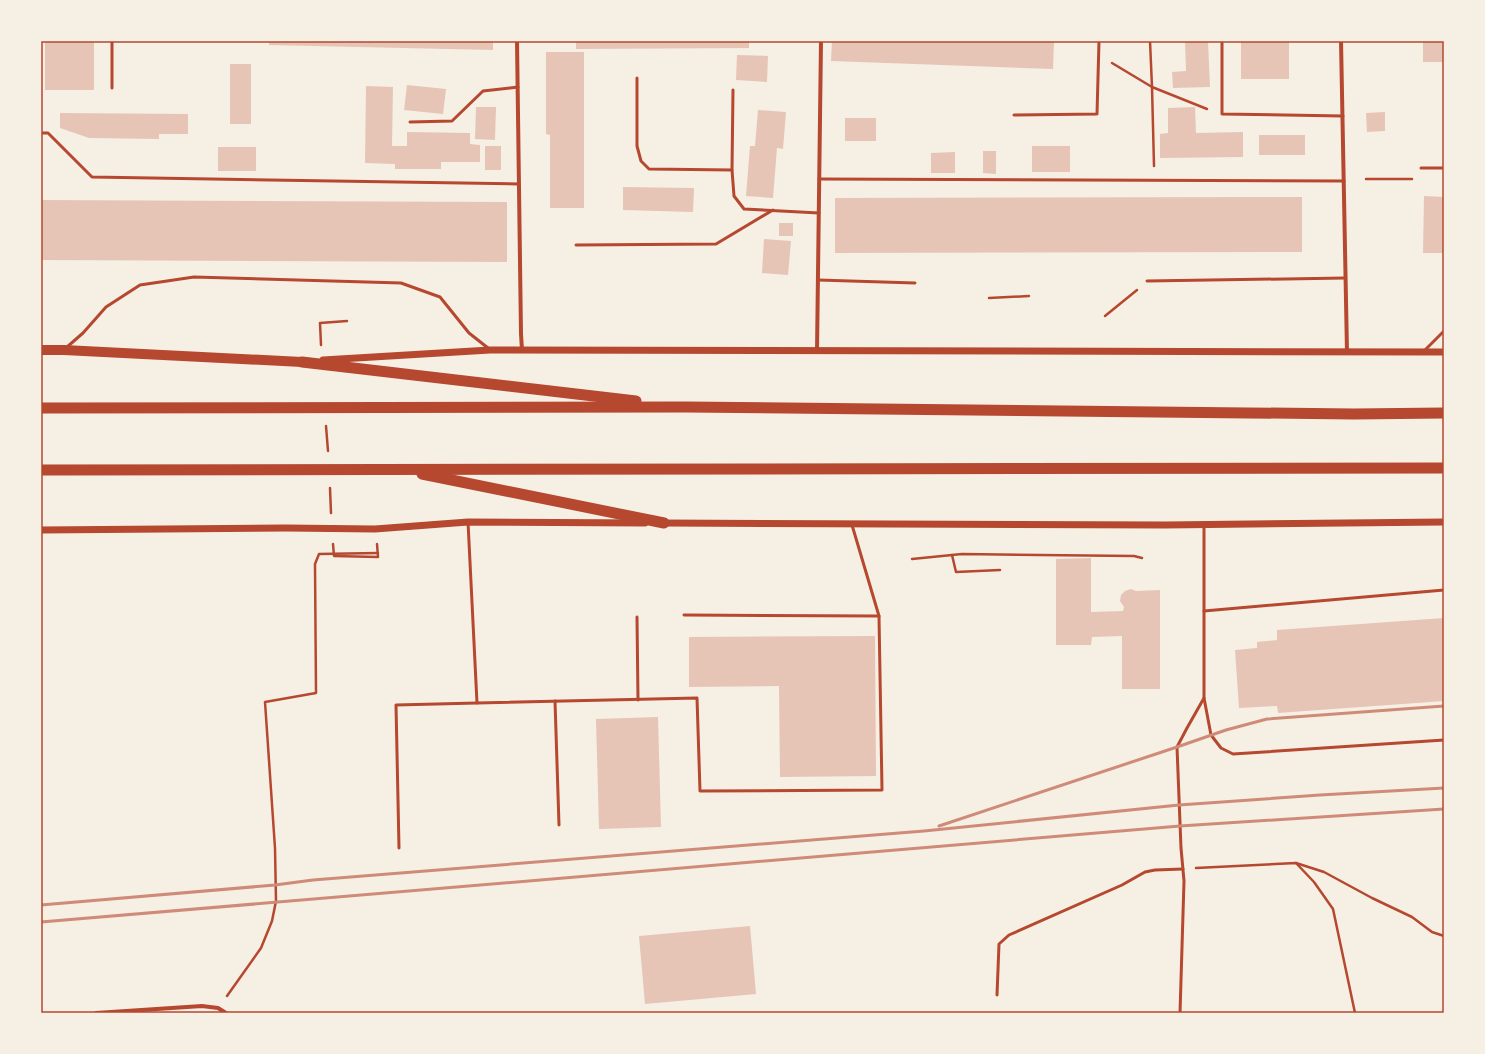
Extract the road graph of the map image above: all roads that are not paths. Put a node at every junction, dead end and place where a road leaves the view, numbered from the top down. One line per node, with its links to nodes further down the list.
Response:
1 (112, 41): 9 (lane)
2 (517, 41): 8 (street)
3 (822, 41): 18 (street)
4 (1098, 41): 11 (lane)
5 (1222, 41): 12 (lane)
6 (1341, 41): 12 (street)
7 (638, 78): 17 (lane)
8 (518, 87): 13 (lane); 20 (street)
9 (112, 88)
10 (733, 90): 17 (lane)
11 (1014, 115)
12 (1343, 116): 19 (street)
13 (410, 122)
14 (41, 133): 20 (lane)
15 (1421, 168): 16 (lane)
16 (1444, 168)
17 (732, 170): 21 (lane)
18 (819, 179): 19 (lane); 22 (street)
19 (1344, 181): 24 (street)
20 (519, 184): 32 (street)
21 (773, 210): 22 (lane); 23 (lane)
22 (819, 212): 25 (street)
23 (576, 244)
24 (1345, 278): 26 (lane); 34 (street)
25 (818, 280): 27 (lane); 33 (street)
26 (1147, 281)
27 (916, 282)
28 (1444, 331): 35 (lane)
29 (41, 350): 30 (main road)
30 (64, 350): 31 (lane); 37 (main road)
31 (490, 350): 32 (street); 37 (street)
32 (522, 350): 33 (street)
33 (817, 351): 34 (street)
34 (1347, 352): 35 (street)
35 (1423, 352): 36 (street)
36 (1444, 352)
37 (302, 362): 38 (highway)
38 (686, 407): 39 (highway); 40 (highway)
39 (41, 408)
40 (1444, 413)
41 (1444, 468): 42 (highway)
42 (398, 469): 43 (highway); 46 (highway)
43 (41, 470)
44 (468, 522): 46 (street); 49 (street); 58 (lane)
45 (1444, 522): 47 (street)
46 (664, 523): 48 (street)
47 (1204, 523): 48 (street); 51 (lane)
48 (852, 524): 53 (lane)
49 (41, 530)
50 (1444, 590): 51 (lane)
51 (1204, 611): 55 (lane)
52 (684, 615): 53 (lane)
53 (879, 616): 56 (lane)
54 (637, 617): 56 (lane)
55 (1204, 698): 59 (lane); 62 (lane)
56 (638, 700): 57 (lane)
57 (555, 701): 58 (lane); 60 (lane)
58 (477, 703): 61 (lane)
59 (1444, 740)
60 (558, 825)
61 (399, 848)
62 (1183, 868): 63 (lane); 66 (lane)
63 (997, 995)
64 (96, 1013): 65 (street)
65 (226, 1013)
66 (1180, 1013)

